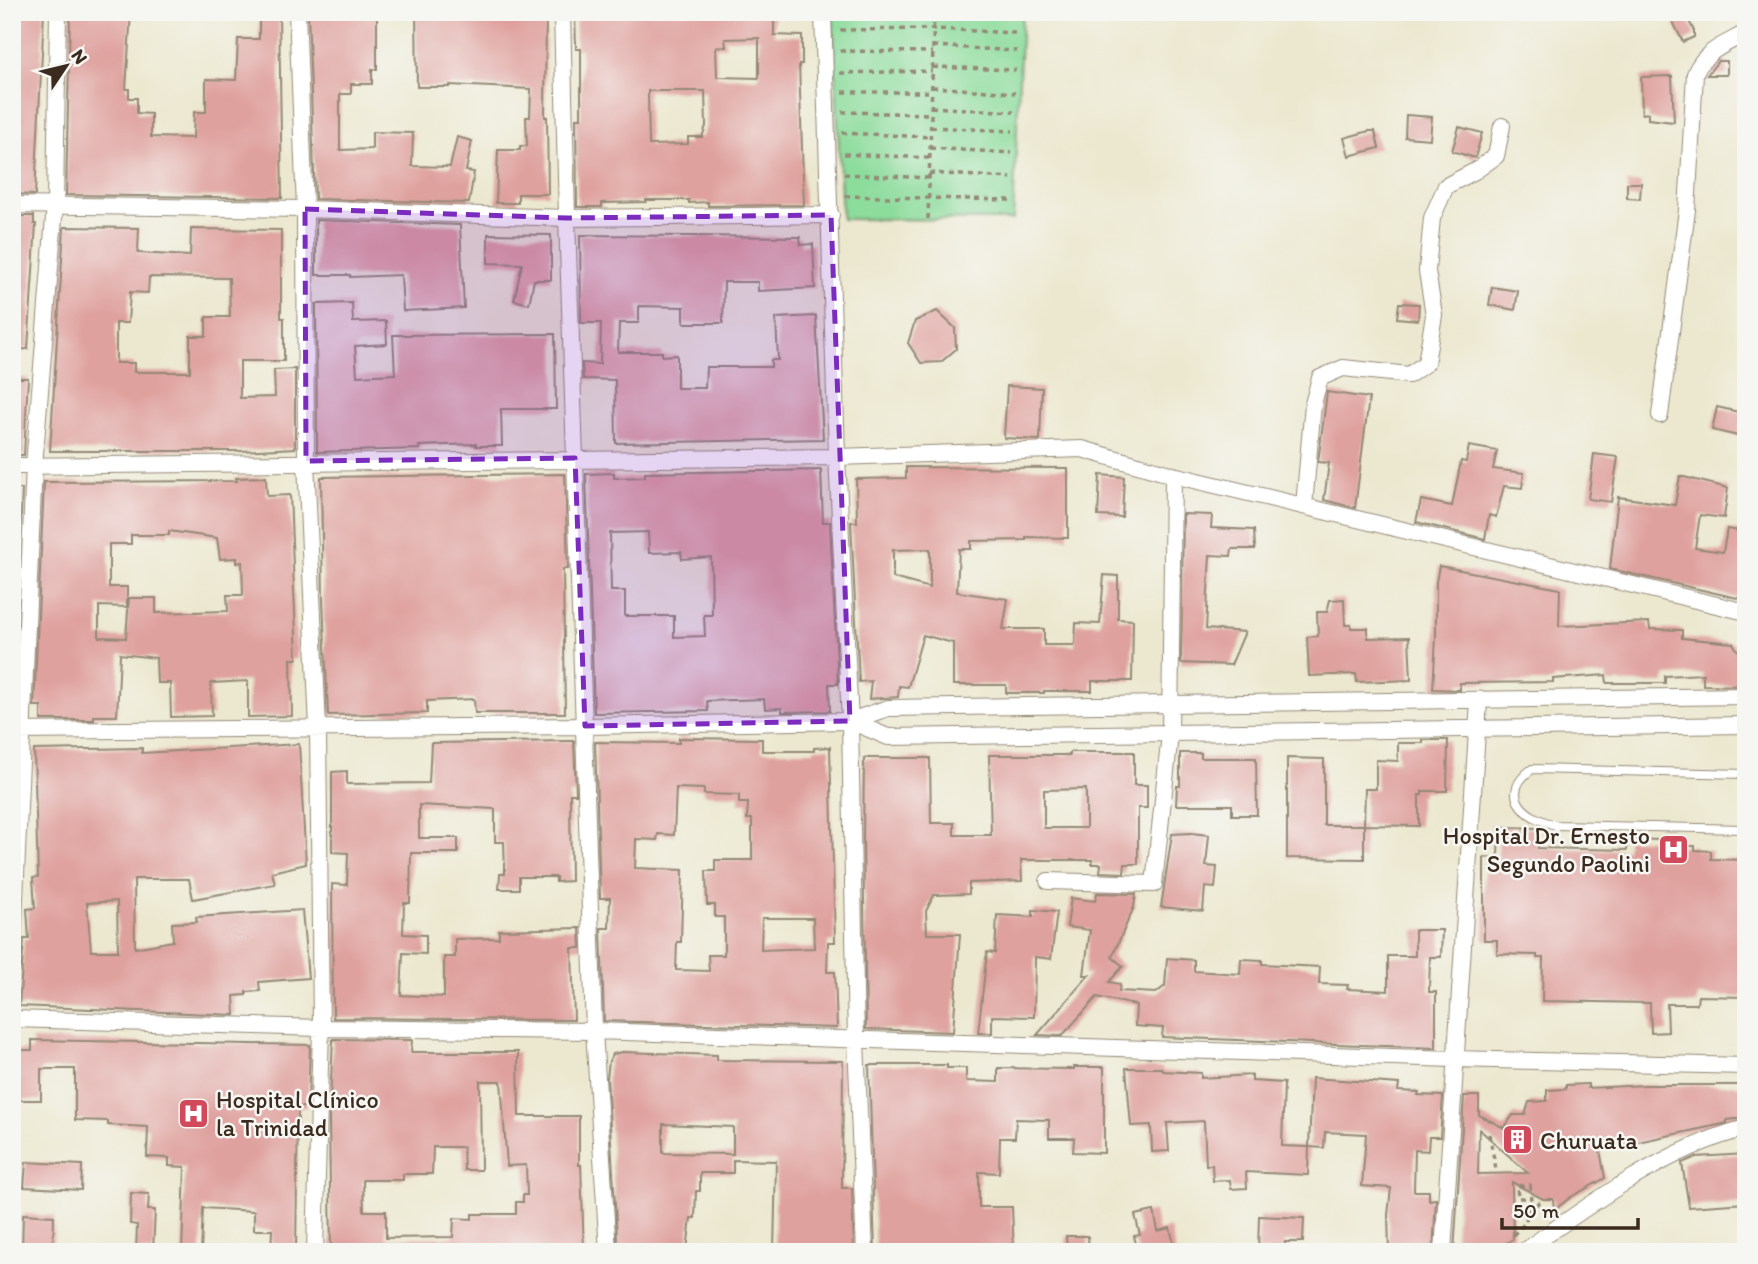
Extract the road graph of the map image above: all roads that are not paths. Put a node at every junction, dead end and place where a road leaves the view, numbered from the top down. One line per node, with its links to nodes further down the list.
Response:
1 (58, 12): 8 (street)
2 (298, 12): 9 (street)
3 (562, 12): 11 (street)
4 (823, 12): 10 (street)
5 (1746, 33): 12 (street)
6 (1502, 125): 19 (street)
7 (12, 205): 8 (street)
8 (55, 205): 9 (street); 17 (street)
9 (305, 209): 11 (street); 15 (street)
10 (831, 215): 11 (street); 13 (street)
11 (566, 218): 14 (street)
12 (1660, 415)
13 (837, 457): 14 (street); 18 (street); 24 (street)
14 (575, 458): 15 (street); 26 (street)
15 (306, 461): 17 (street); 27 (street)
16 (12, 466): 17 (street)
17 (34, 466): 29 (street)
18 (1173, 475): 19 (street); 23 (street)
19 (1304, 506): 20 (street)
20 (1746, 612)
21 (1746, 696): 22 (street)
22 (1479, 701): 23 (street); 28 (street)
23 (1170, 705): 24 (street); 30 (street)
24 (850, 721): 26 (street); 30 (street); 38 (street)
25 (1746, 725): 28 (street)
26 (585, 726): 27 (street); 37 (street)
27 (318, 728): 29 (street); 36 (street)
28 (1479, 729): 30 (street); 39 (street)
29 (17, 731): 34 (street)
30 (1170, 734): 33 (street)
31 (1746, 774): 32 (lane)
32 (1746, 829)
33 (1048, 881)
34 (12, 967)
35 (12, 1019): 36 (street)
36 (321, 1028): 37 (street); 42 (street)
37 (594, 1031): 38 (street); 43 (street)
38 (856, 1041): 39 (street); 44 (street)
39 (1454, 1059): 40 (street); 45 (street)
40 (1746, 1066)
41 (1746, 1128): 46 (street)
42 (315, 1252)
43 (608, 1252)
44 (865, 1252)
45 (1443, 1252)
46 (1523, 1252)

